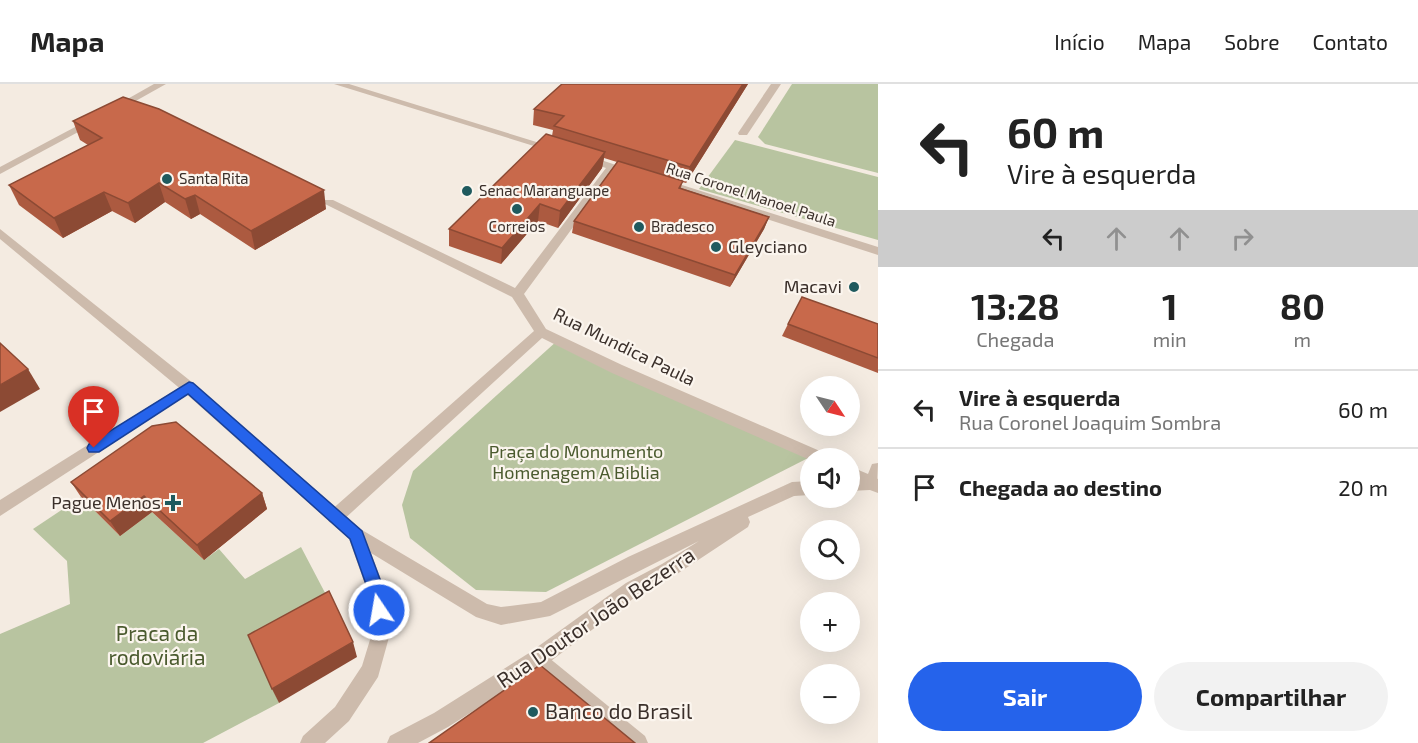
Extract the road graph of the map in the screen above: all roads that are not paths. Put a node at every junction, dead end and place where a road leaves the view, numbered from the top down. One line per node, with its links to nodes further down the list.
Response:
1 (161, 84): 8 (street)
2 (339, 84): 5 (street)
3 (776, 84): 4 (street)
4 (743, 133)
5 (567, 153)
6 (579, 156): 7 (street, Rua Coronel Manoel Paula)
7 (613, 166): 11 (street, Rua Coronel Manoel Paula); 12 (street)
8 (0, 171)
9 (329, 202): 12 (street)
10 (0, 233): 14 (street)
11 (878, 251)
12 (517, 294): 13 (street, Rua Mundica Paula)
13 (541, 332): 15 (street, Rua Mundica Paula); 22 (street)
14 (189, 387): 21 (street); 22 (street)
15 (800, 449)
16 (860, 475): 17 (street)
17 (876, 479): 18 (street)
18 (860, 482)
19 (800, 488): 23 (street, Rua Doutor João Bezerra)
20 (800, 489): 24 (street, Rua Doutor João Bezerra)
21 (0, 509)
22 (335, 517): 23 (street)
23 (356, 535): 25 (street)
24 (536, 660): 26 (street, Rua Doutor João Bezerra); 27 (street)
25 (310, 743)
26 (397, 743)
27 (638, 743)

